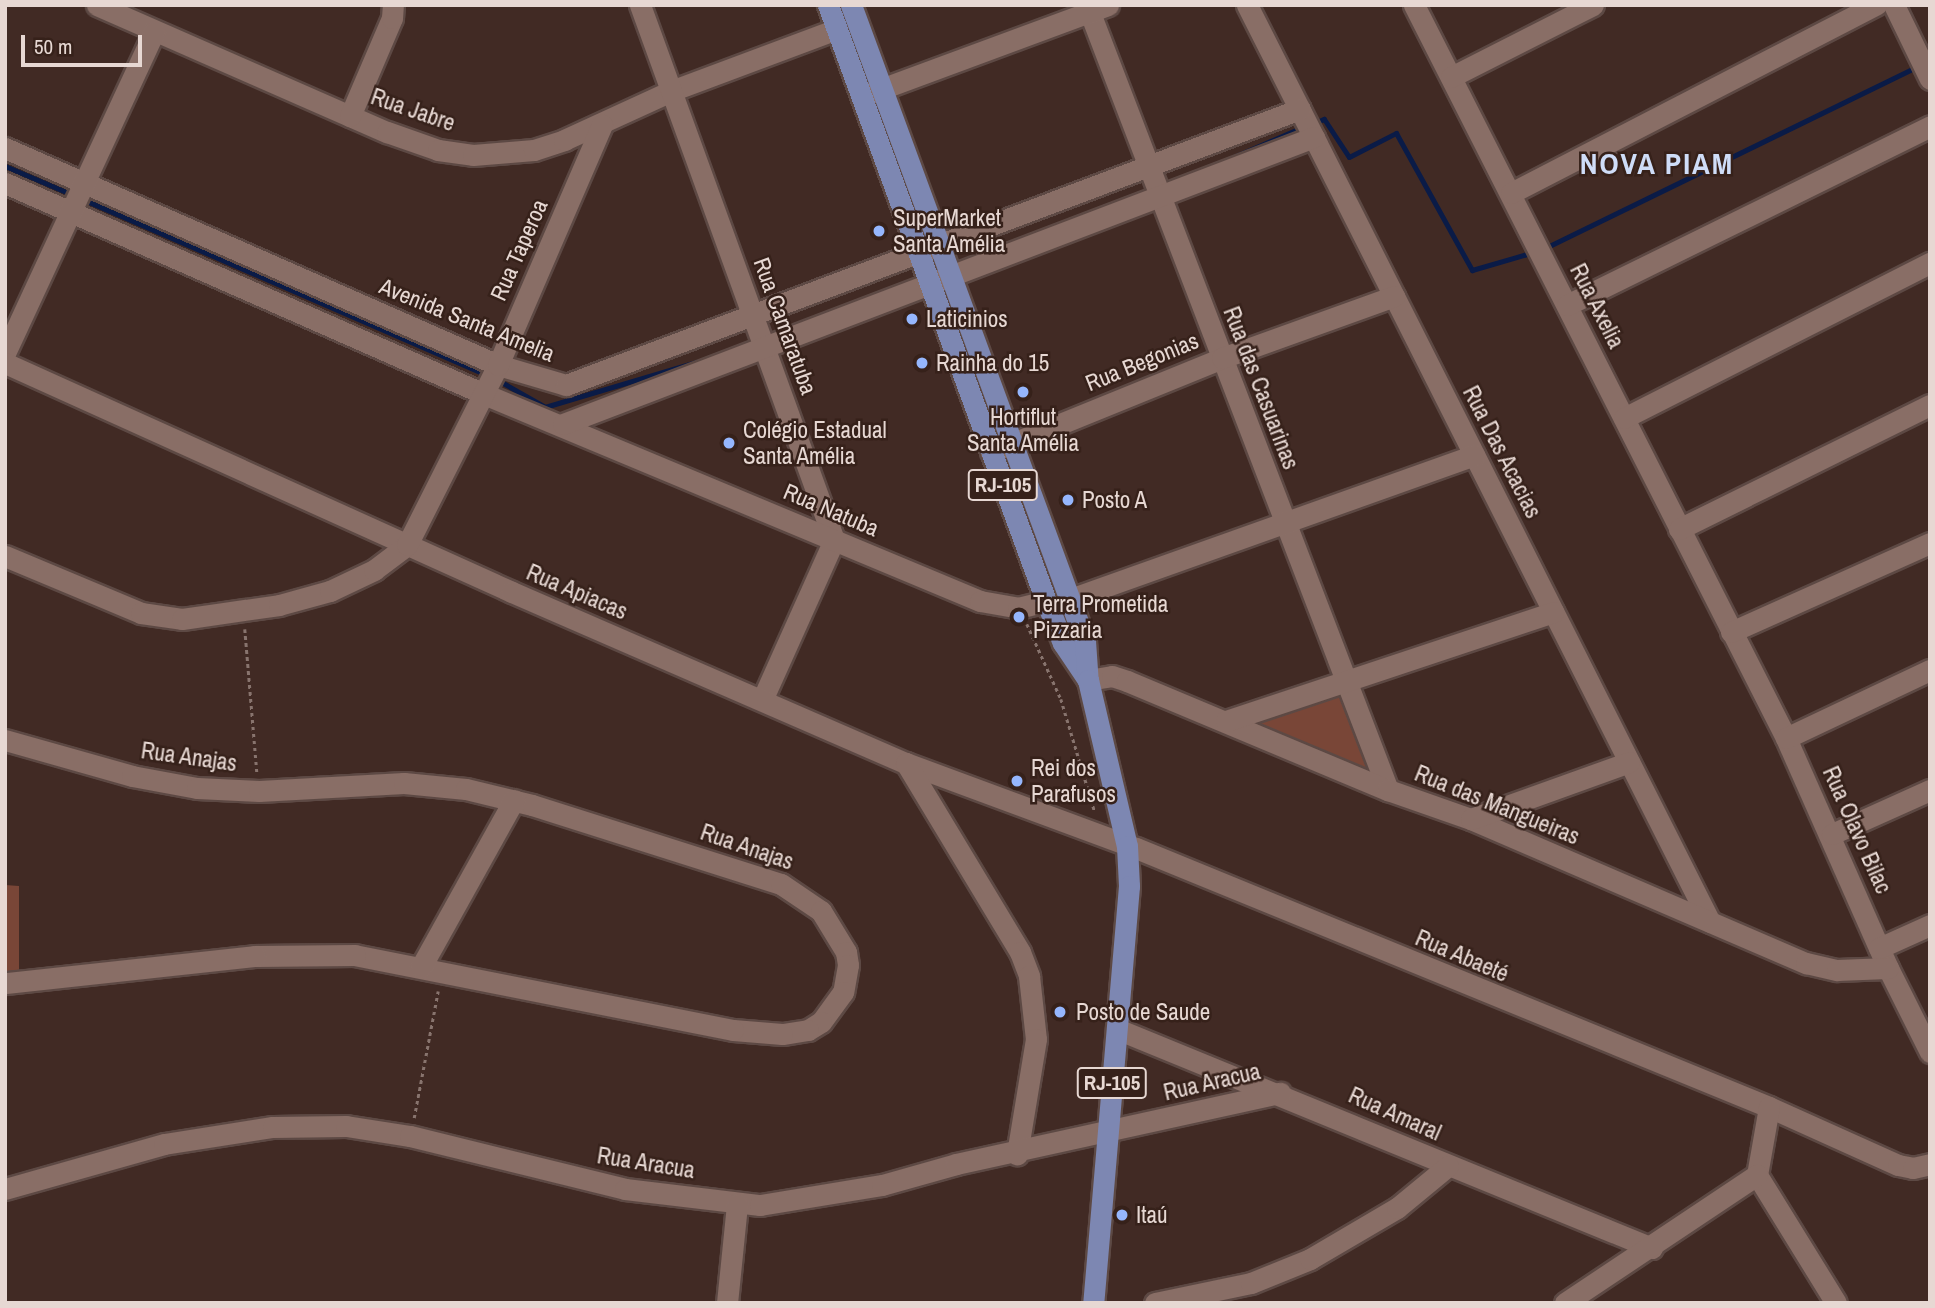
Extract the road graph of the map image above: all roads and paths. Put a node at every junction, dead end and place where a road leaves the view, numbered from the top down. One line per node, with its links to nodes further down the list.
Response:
1 (97, 5): 13 (street, Rua Jabre)
2 (393, 5): 19 (street)
3 (640, 5): 16 (street, Rua Camaratuba)
4 (828, 5): 12 (main road, RJ-105)
5 (851, 5): 17 (main road, RJ-105)
6 (1247, 5): 18 (street, Rua Das Acacias)
7 (1414, 5): 14 (street, Rua Axelia)
8 (1593, 5): 14 (street)
9 (1876, 5): 27 (street)
10 (1894, 5): 15 (street)
11 (1095, 8): 17 (street); 24 (street, Rua das Casuarinas)
12 (837, 30): 16 (street, Rua Jabre); 17 (main road, RJ-105)
13 (154, 32): 19 (street, Rua Jabre); 25 (street)
14 (1451, 77): 27 (street, Rua Axelia)
15 (1930, 79)
16 (671, 91): 20 (street, Rua Jabre); 37 (street, Rua Camaratuba)
17 (872, 92): 30 (main road, RJ-105); 31 (main road, RJ-105)
18 (1300, 109): 22 (street, Rua Das Acacias); 24 (street, Avenida Santa Amelia)
19 (350, 116): 20 (street, Rua Jabre)
20 (602, 125): 42 (street, Rua Taperoa)
21 (1930, 126): 36 (street)
22 (1314, 137): 28 (street); 35 (street, Rua Das Acacias)
23 (5, 148): 25 (street, Avenida Santa Amelia)
24 (1147, 165): 28 (street, Rua das Casuarinas); 30 (street, Avenida Santa Amelia)
25 (83, 182): 29 (street); 42 (street, Avenida Santa Amelia)
26 (5, 183): 29 (street)
27 (1511, 193): 36 (street, Rua Axelia)
28 (1161, 199): 33 (street); 40 (street, Rua das Casuarinas)
29 (69, 212): 39 (street); 43 (street)
30 (941, 247): 31 (street, Avenida Santa Amelia); 33 (main road, RJ-105)
31 (918, 255): 34 (main road, RJ-105); 37 (street, Avenida Santa Amelia)
32 (1930, 263): 45 (street)
33 (951, 277): 34 (street); 47 (main road, RJ-105)
34 (929, 285): 38 (street); 48 (main road, RJ-105)
35 (1394, 296): 40 (street, Rua Begonias); 49 (street, Rua Das Acacias)
36 (1567, 305): 45 (street, Rua Axelia)
37 (754, 317): 38 (street, Rua Camaratuba); 42 (street, Avenida Santa Amelia)
38 (765, 347): 46 (street); 52 (street, Rua Camaratuba)
39 (5, 353)
40 (1222, 358): 47 (street, Rua Begonias); 50 (street, Rua das Casuarinas)
41 (5, 363): 54 (street, Rua Apiacas)
42 (498, 365): 43 (street, Rua Taperoa)
43 (484, 394): 46 (street, Rua Natuba); 54 (street, Rua Taperoa)
44 (1930, 405): 51 (street)
45 (1624, 418): 51 (street, Rua Axelia)
46 (563, 425): 52 (street, Rua Natuba)
47 (1013, 444): 48 (street, Rua Begonias); 56 (main road, RJ-105)
48 (991, 452): 57 (main road, RJ-105)
49 (1474, 456): 50 (street); 60 (street, Rua Das Acacias)
50 (1283, 522): 56 (street); 64 (street, Rua das Casuarinas)
51 (1679, 529): 61 (street, Rua Axelia)
52 (834, 540): 58 (street, Rua Natuba); 65 (street)
53 (1930, 543): 61 (street)
54 (407, 545): 59 (street); 65 (street, Rua Apiacas)
55 (5, 556): 59 (street)
56 (1070, 599): 63 (main road, RJ-105)
57 (1046, 601): 58 (street, Rua Natuba); 63 (main road, RJ-105)
58 (1018, 608): 77 (path)
59 (243, 611): 73 (path)
60 (1553, 612): 64 (street); 69 (street, Rua Das Acacias)
61 (1731, 632): 67 (street, Rua Olavo Bilac)
62 (1930, 670): 67 (street)
63 (1088, 680): 66 (street, Rua das Mangueiras); 78 (main road, RJ-105)
64 (1346, 684): 66 (street); 71 (street, Rua das Casuarinas)
65 (762, 700): 70 (street, Rua Apiacas)
66 (1226, 721): 71 (street, Rua das Mangueiras)
67 (1786, 738): 76 (street, Rua Olavo Bilac)
68 (5, 740): 73 (street, Rua Anajas)
69 (1629, 762): 75 (street); 79 (street, Rua Das Acacias)
70 (906, 763): 77 (street, Rua Apiacas); 92 (street)
71 (1388, 790): 75 (street, Rua das Mangueiras)
72 (1930, 790): 76 (street)
73 (258, 791): 74 (street, Rua Anajas)
74 (514, 800): 82 (street); 84 (street, Rua Anajas)
75 (1471, 819): 79 (street, Rua das Mangueiras)
76 (1832, 834): 81 (street, Rua Olavo Bilac)
77 (1103, 838): 78 (street, Rua Apiacas)
78 (1132, 847): 86 (main road, RJ-105); 89 (street, Rua Abaeté)
79 (1710, 922): 83 (street, Rua das Mangueiras)
80 (1930, 925): 81 (street)
81 (1880, 948): 83 (street, Rua Olavo Bilac)
82 (421, 967): 84 (street, Rua Anajas); 85 (street, Rua Anajas)
83 (1888, 968): 87 (street, Rua Olavo Bilac)
84 (442, 970): 91 (path)
85 (5, 983)
86 (1117, 1029): 88 (street, Rua Amaral); 90 (main road, RJ-105)
87 (1930, 1052)
88 (1280, 1093): 90 (street, Rua Aracua); 94 (street, Rua Amaral)
89 (1769, 1107): 93 (street, Rua Abaeté); 95 (street)
90 (1108, 1132): 92 (street, Rua Aracua); 100 (main road, RJ-105)
91 (410, 1136): 96 (street, Rua Aracua); 97 (street, Rua Aracua)
92 (1017, 1154): 97 (street, Rua Aracua)
93 (1930, 1164)
94 (1448, 1166): 98 (street, Rua Amaral); 101 (street)
95 (1757, 1175): 98 (street); 103 (street)
96 (5, 1189)
97 (737, 1205): 99 (street)
98 (1652, 1248): 102 (street)
99 (727, 1303)
100 (1093, 1303)
101 (1155, 1303)
102 (1565, 1303)
103 (1836, 1303)

